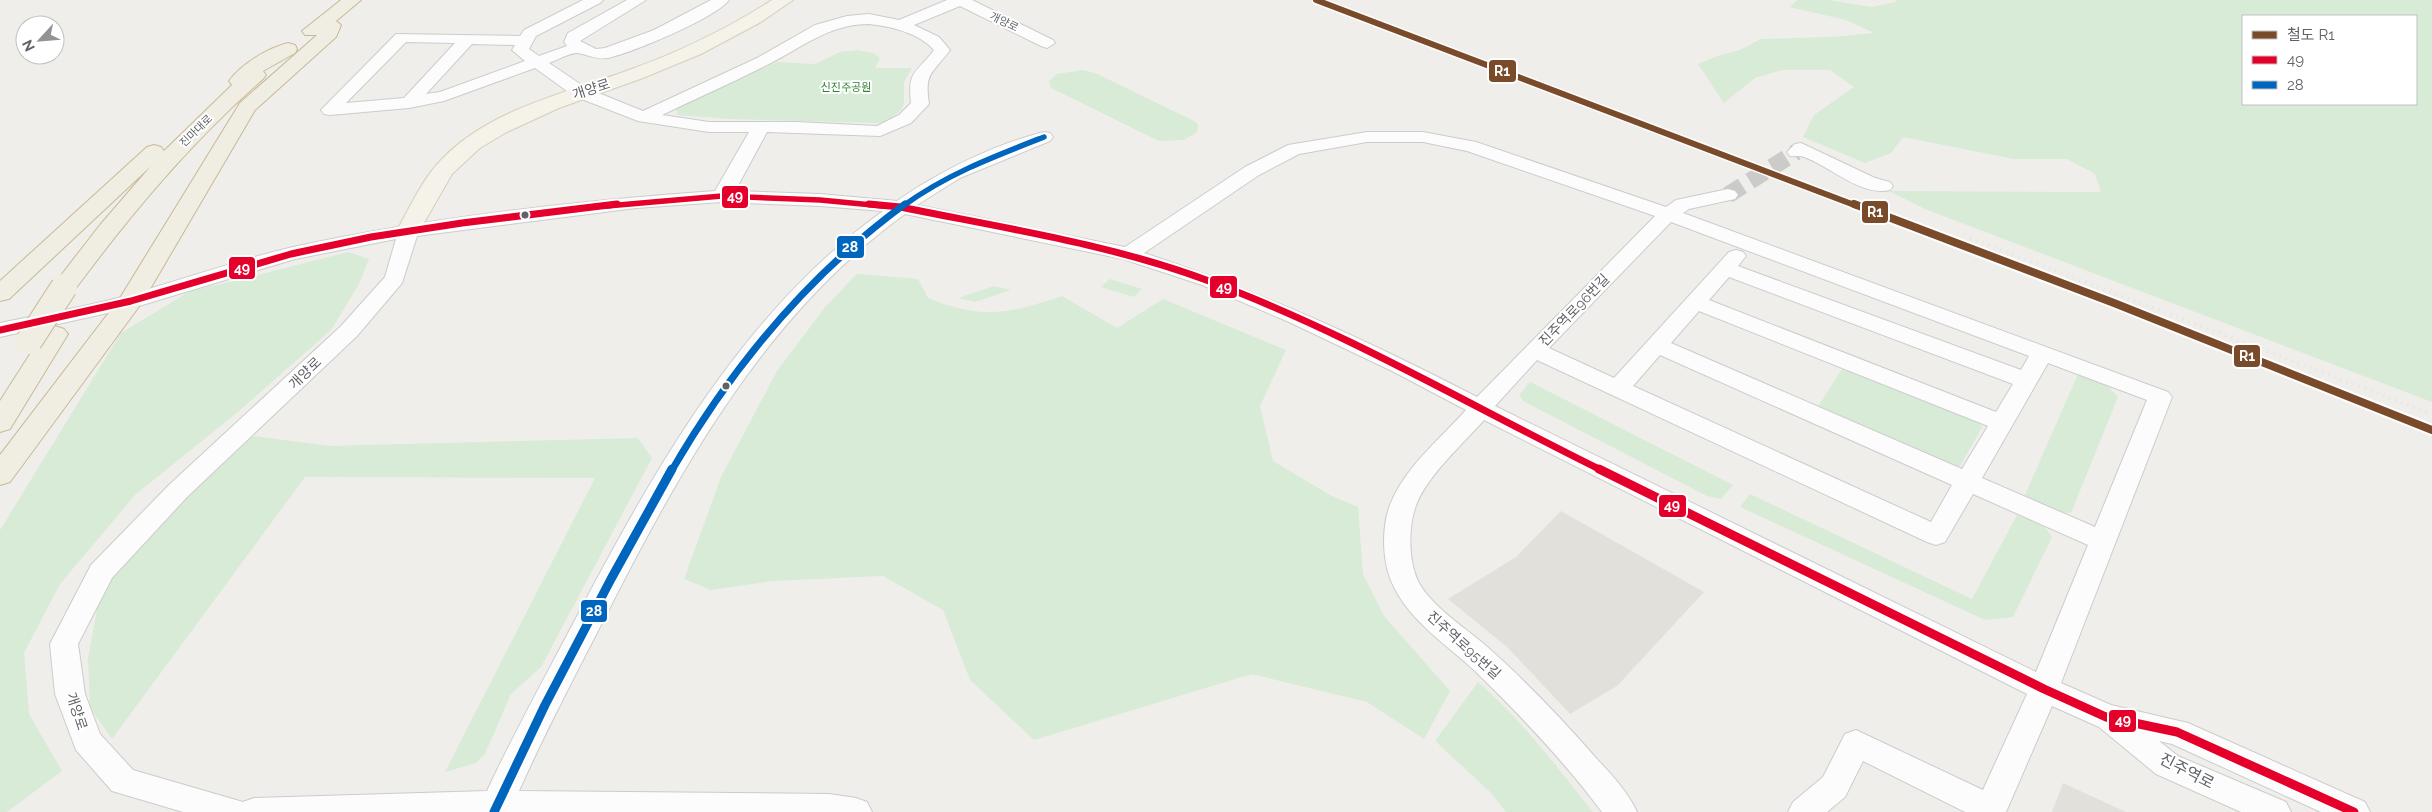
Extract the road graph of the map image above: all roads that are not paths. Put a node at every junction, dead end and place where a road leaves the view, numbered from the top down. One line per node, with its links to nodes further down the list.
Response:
1 (352, 0): 14 (highway, 진마대로)
2 (365, 0): 8 (highway, 진마대로)
3 (595, 0): 11 (street)
4 (638, 0): 13 (street)
5 (721, 0): 13 (street)
6 (784, 0): 16 (main road, 개양로)
7 (960, 0): 9 (street); 12 (street, 개양로)
8 (332, 25): 31 (highway, 진마대로); 33 (highway)
9 (901, 25): 18 (street); 19 (street)
10 (468, 39): 11 (street); 17 (street); 17 (street)
11 (526, 41): 15 (street)
12 (1047, 43)
13 (578, 47): 15 (street)
14 (288, 49): 31 (highway, 진마대로); 32 (highway)
15 (538, 63): 16 (street); 17 (street)
16 (580, 92): 18 (street); 27 (main road, 개양로)
17 (410, 103)
18 (644, 117): 19 (street)
19 (760, 128): 24 (street)
20 (1044, 137): 25 (street)
21 (1796, 152): 22 (street)
22 (1883, 186)
23 (1728, 194): 26 (street, 진주역로96번길)
24 (722, 196): 25 (street, 진주역로); 27 (street, 진주역로)
25 (900, 207): 29 (street, 진주역로); 50 (street)
26 (1668, 214): 28 (street); 29 (street); 37 (street, 진주역로96번길)
27 (409, 230): 33 (street, 진주역로); 52 (street, 개양로)
28 (1747, 244): 30 (street); 38 (street)
29 (1128, 254): 42 (street, 진주역로)
30 (1725, 268): 34 (street); 39 (street)
31 (75, 285): 41 (highway, bridge); 43 (highway)
32 (0, 294)
33 (131, 301): 35 (street, 진주역로); 45 (highway)
34 (1695, 302): 36 (street); 44 (street)
35 (0, 330)
36 (1657, 345): 40 (street); 46 (street)
37 (1536, 350): 40 (street); 42 (street, 진주역로96번길)
38 (2042, 354): 39 (street); 47 (street)
39 (2025, 380): 44 (street)
40 (1619, 387): 46 (street)
41 (0, 388)
42 (1480, 407): 48 (street, 진주역로); 55 (street, 진주역로95번길)
43 (0, 423)
44 (2002, 423): 46 (street)
45 (0, 475)
46 (1968, 482): 47 (street)
47 (2103, 541): 48 (street)
48 (2044, 689): 49 (street, 진주역로); 51 (street)
49 (2106, 717): 57 (street, 진주역로); 58 (street, 진주역로)
50 (496, 809): 53 (street); 54 (street)
51 (1990, 810): 56 (street)
52 (232, 812)
53 (254, 812)
54 (856, 812)
55 (1621, 812)
56 (1804, 812)
57 (2275, 812)
58 (2354, 812)

